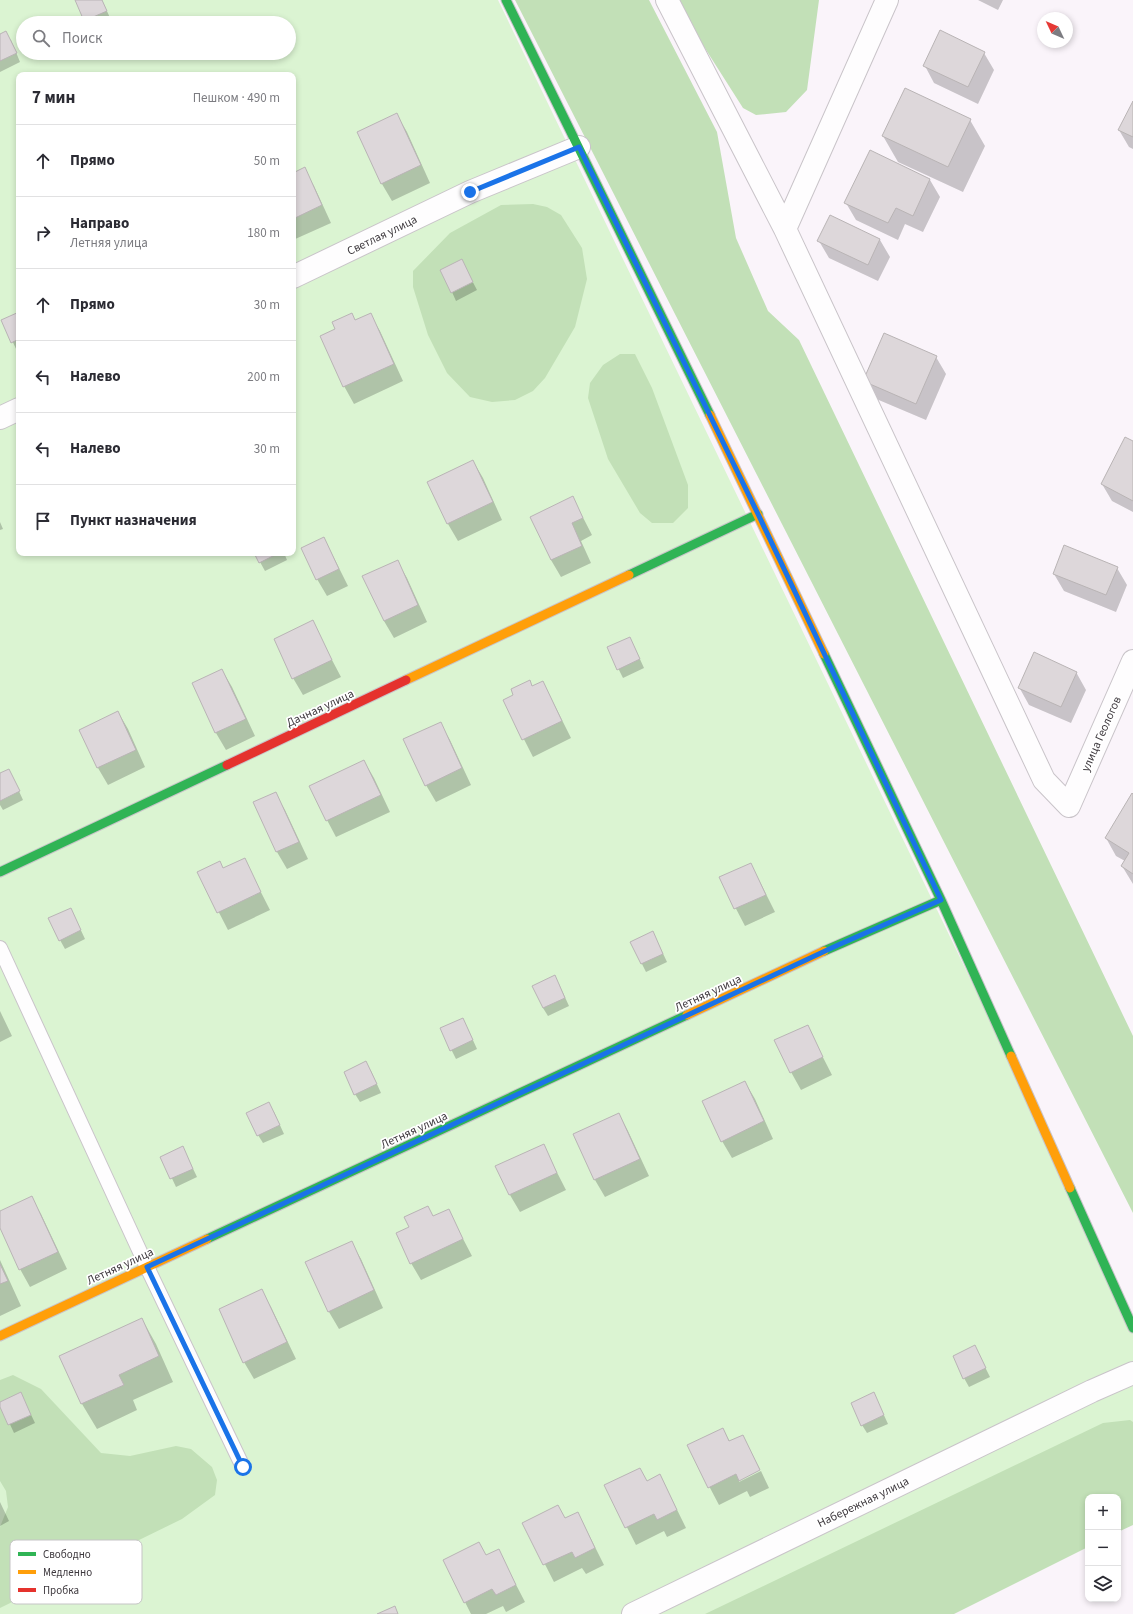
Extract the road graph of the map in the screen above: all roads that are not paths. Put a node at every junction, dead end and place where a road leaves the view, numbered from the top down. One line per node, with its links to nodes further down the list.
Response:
1 (506, 0): 4 (street)
2 (667, 0): 5 (street)
3 (887, 0): 5 (street)
4 (579, 147): 6 (street, Светлая улица); 9 (street)
5 (785, 229): 10 (street, улица Геологов)
6 (296, 276)
7 (16, 410): 8 (street)
8 (0, 418)
9 (758, 514): 11 (street, Дачная улица); 12 (street)
10 (1133, 661)
11 (0, 872)
12 (941, 900): 14 (street, Летняя улица); 15 (street)
13 (0, 948): 14 (lane)
14 (147, 1267): 16 (street, Летняя улица); 18 (lane)
15 (1133, 1328)
16 (0, 1336)
17 (1133, 1373): 19 (street, Набережная улица)
18 (243, 1467)
19 (633, 1614)

